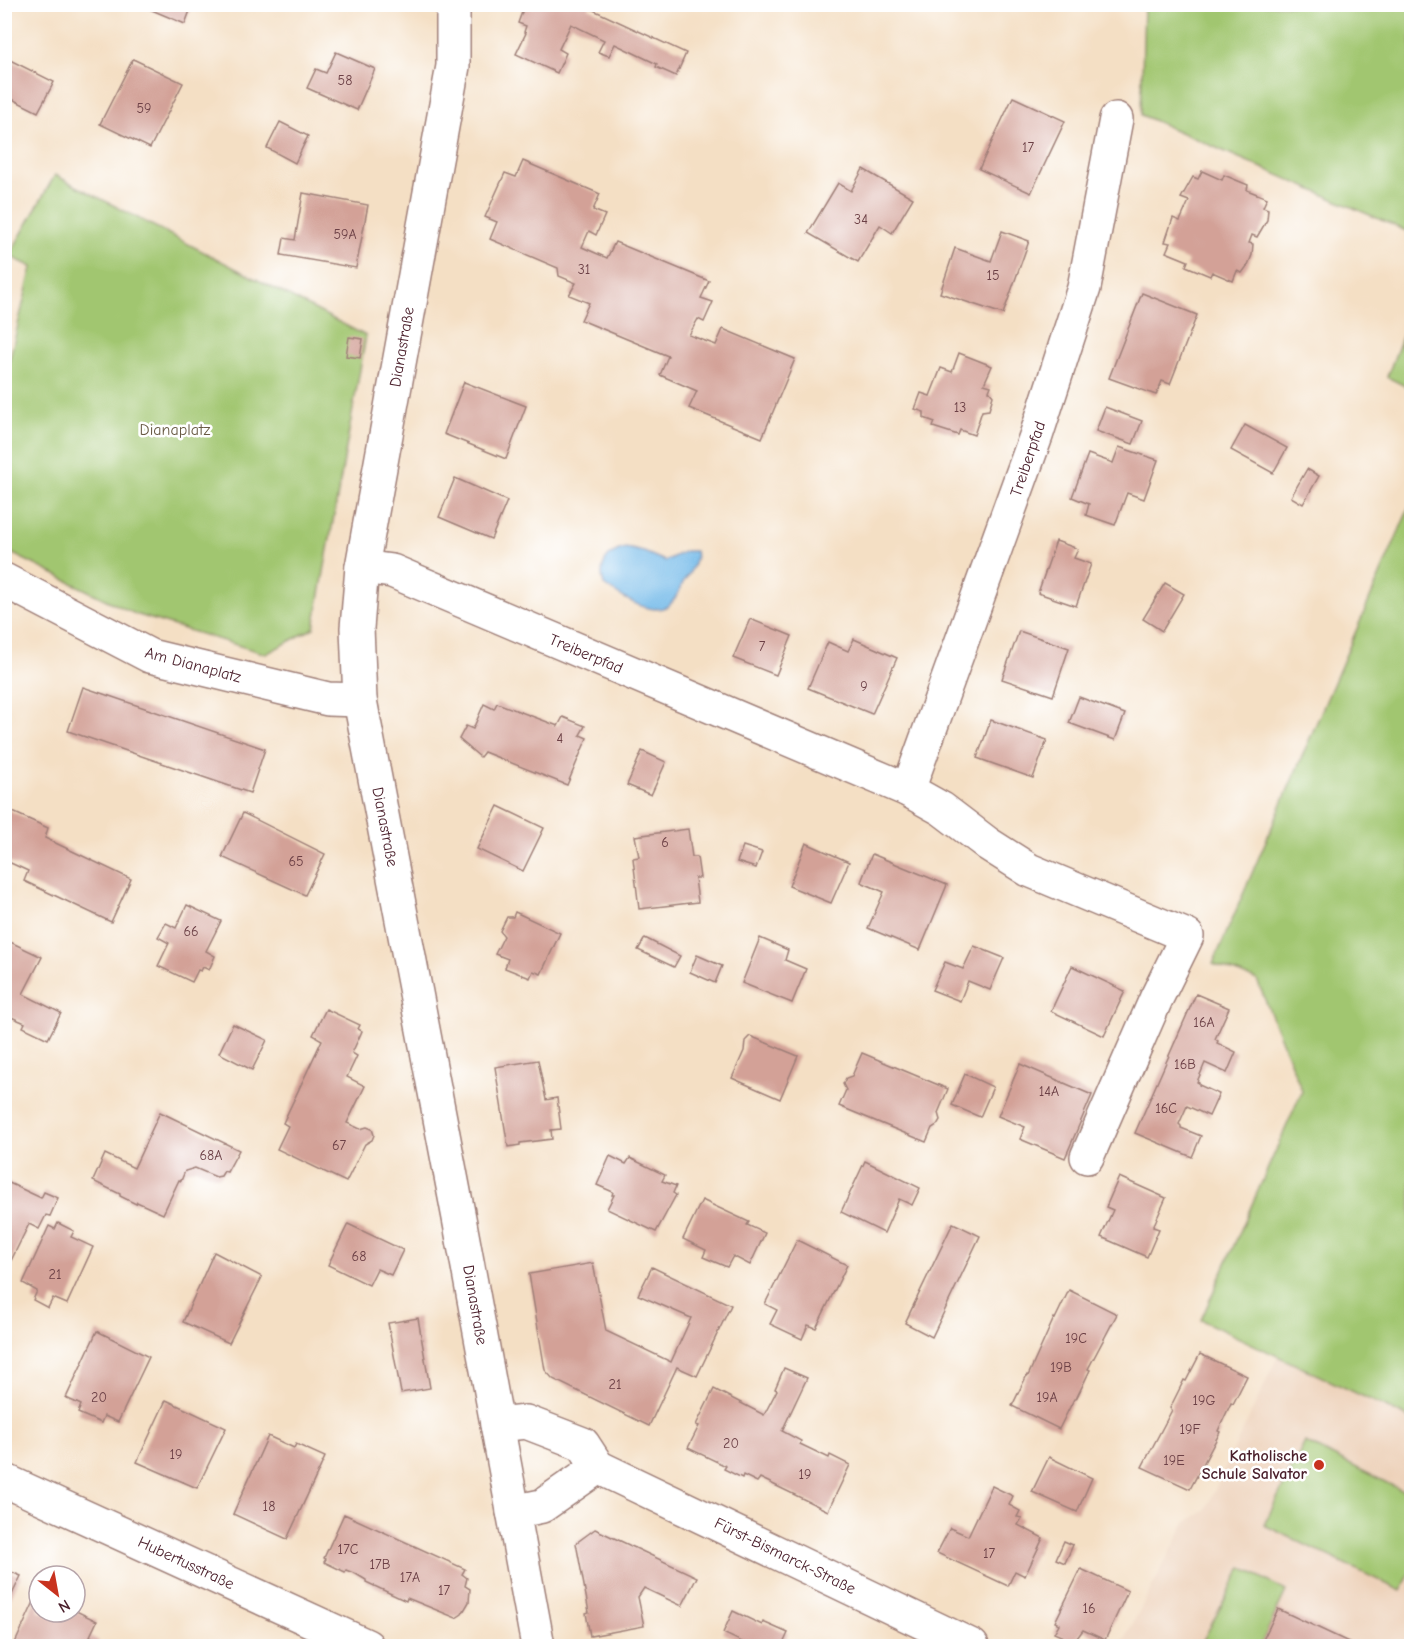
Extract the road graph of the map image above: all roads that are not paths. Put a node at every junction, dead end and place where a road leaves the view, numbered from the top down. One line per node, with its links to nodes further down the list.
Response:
1 (453, 4): 3 (street, Dianastraße)
2 (1116, 119): 6 (street, Treiberpfad)
3 (362, 567): 5 (street, Dianastraße); 6 (street, Treiberpfad)
4 (4, 580): 5 (street, Am Dianaplatz)
5 (360, 700): 8 (street, Dianastraße)
6 (908, 790): 7 (street, Treiberpfad)
7 (1087, 1157)
8 (496, 1425): 9 (street, Fürst-Bismarck-Straße); 11 (street, Dianastraße)
9 (598, 1467): 11 (street); 14 (street, Fürst-Bismarck-Straße)
10 (4, 1480): 12 (street, Hubertusstraße)
11 (513, 1512): 13 (street, Dianastraße)
12 (367, 1647)
13 (538, 1647)
14 (972, 1647)

